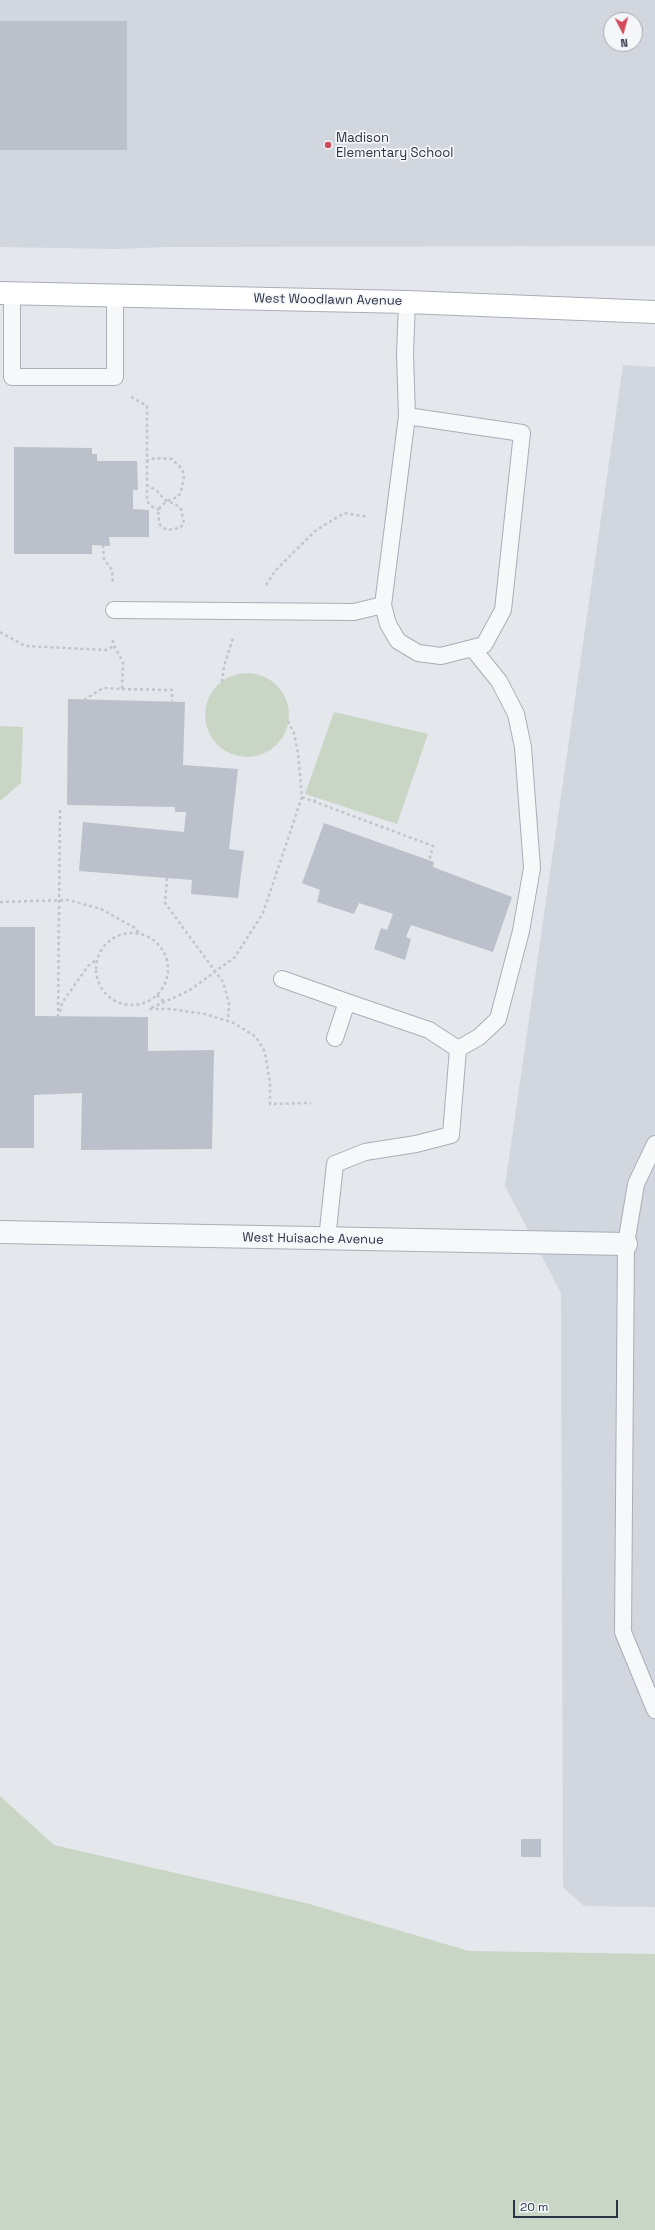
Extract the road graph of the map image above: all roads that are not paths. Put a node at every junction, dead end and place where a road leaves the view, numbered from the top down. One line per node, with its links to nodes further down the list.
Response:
1 (6, 293): 2 (street, West Woodlawn Avenue); 2 (lane)
2 (115, 297): 3 (street, West Woodlawn Avenue)
3 (407, 302): 4 (street, West Woodlawn Avenue); 5 (lane)
4 (655, 312)
5 (407, 416): 6 (lane); 8 (lane)
6 (383, 605): 7 (lane); 8 (lane)
7 (114, 610)
8 (472, 650): 12 (lane)
9 (282, 979): 10 (lane)
10 (347, 1002): 11 (lane); 12 (lane)
11 (334, 1038)
12 (458, 1048): 15 (lane)
13 (655, 1144): 16 (lane)
14 (0, 1232): 15 (street, West Huisache Avenue)
15 (328, 1239): 16 (street, West Huisache Avenue)
16 (626, 1244): 17 (lane)
17 (655, 1710)

